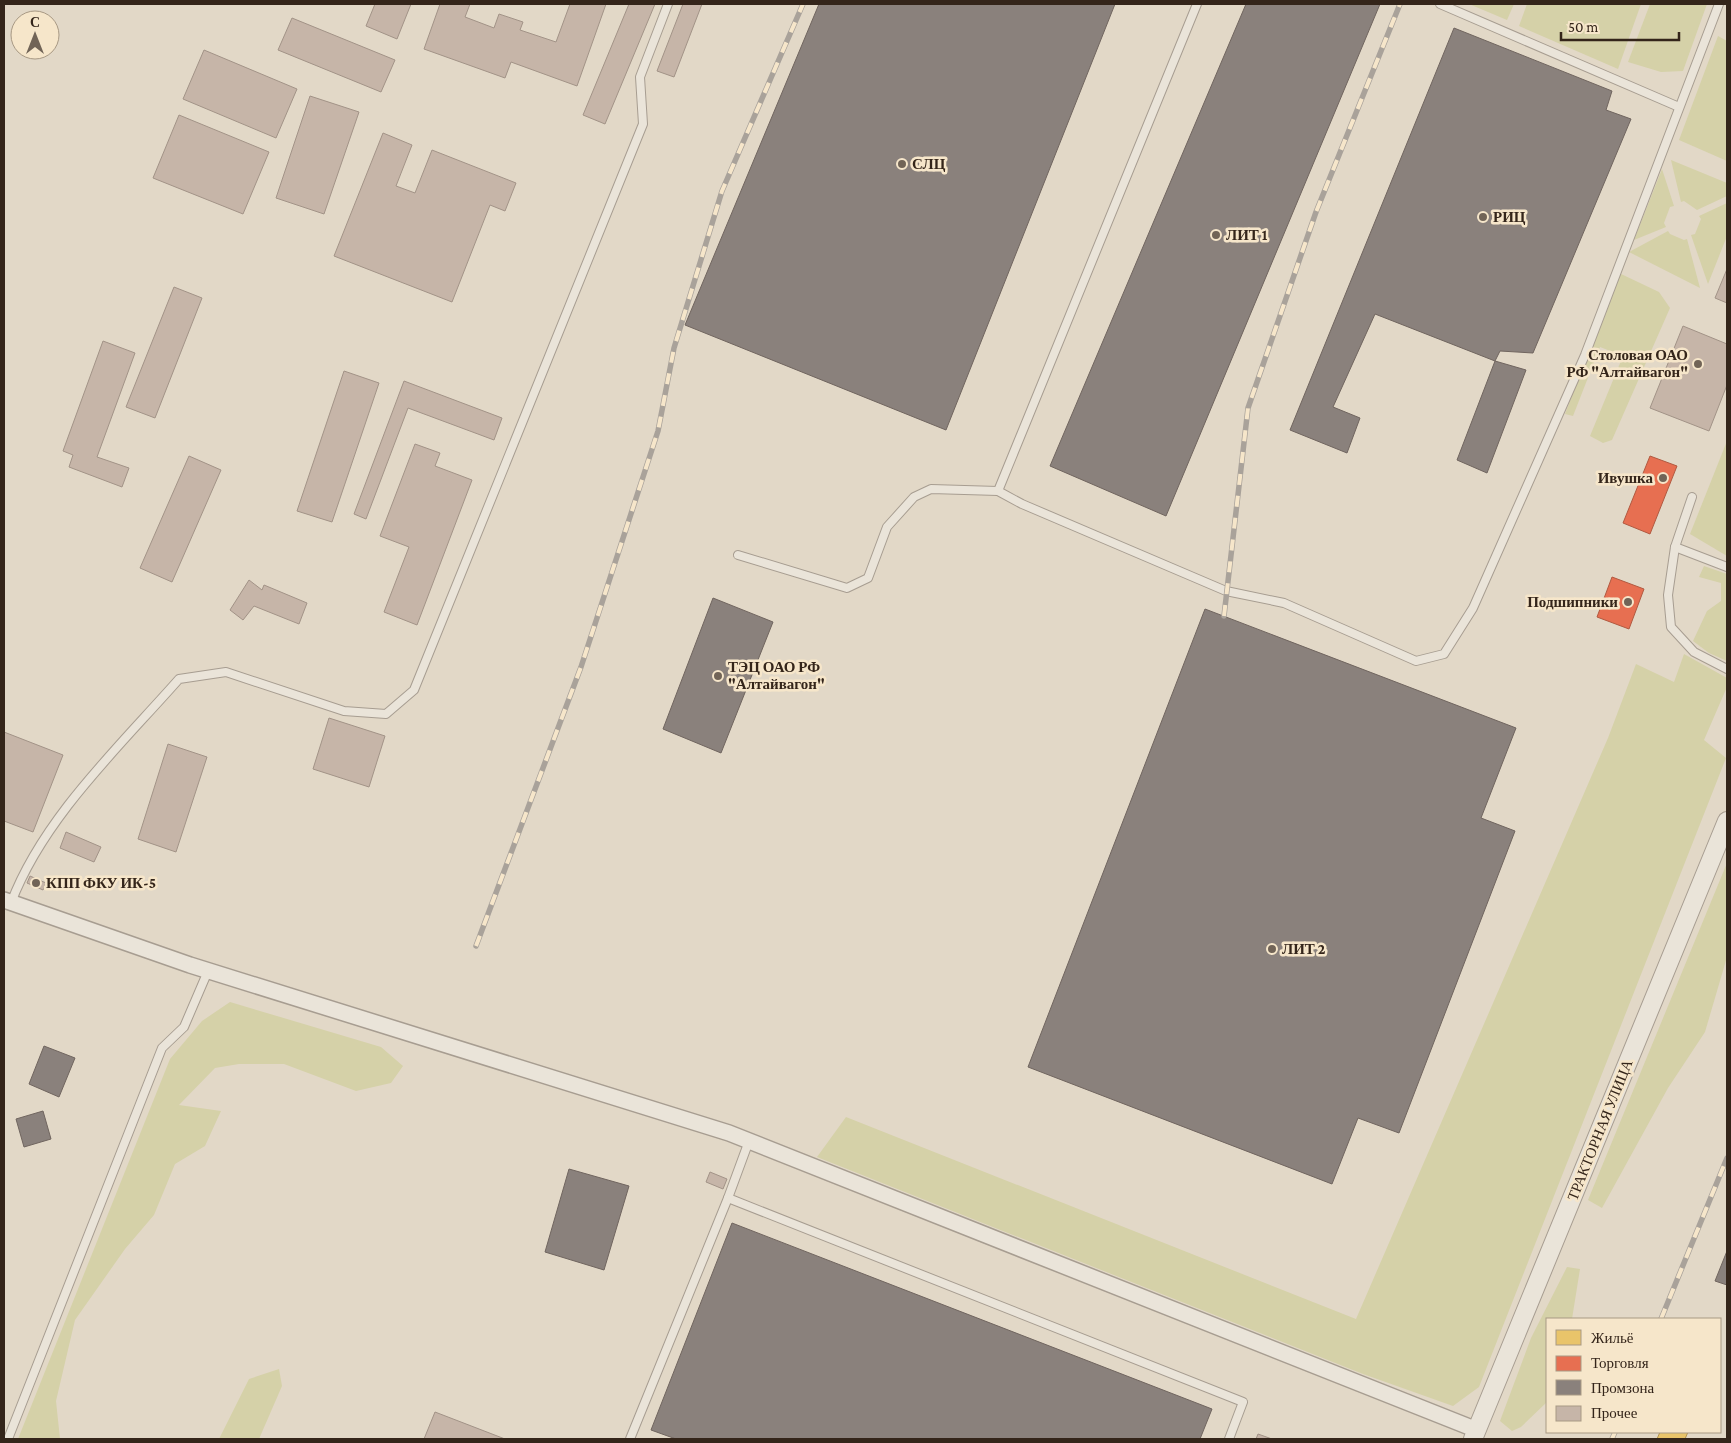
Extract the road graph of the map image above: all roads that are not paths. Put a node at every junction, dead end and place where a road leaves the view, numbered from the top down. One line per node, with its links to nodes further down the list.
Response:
1 (668, 4): 13 (lane)
2 (1197, 4): 6 (lane)
3 (1440, 4): 5 (lane)
4 (1719, 4): 5 (lane)
5 (1679, 107): 6 (lane)
6 (998, 491): 9 (lane)
7 (1692, 497): 8 (lane)
8 (1675, 547): 10 (lane); 11 (lane)
9 (738, 555)
10 (1727, 567)
11 (1727, 669)
12 (1727, 821): 17 (street, ТРАКТОРНАЯ УЛИЦА)
13 (8, 902): 14 (street)
14 (208, 970): 15 (street); 18 (lane)
15 (749, 1141): 16 (lane); 17 (street)
16 (728, 1198): 19 (lane); 20 (lane)
17 (1475, 1435)
18 (8, 1439)
19 (630, 1439)
20 (1229, 1439)

